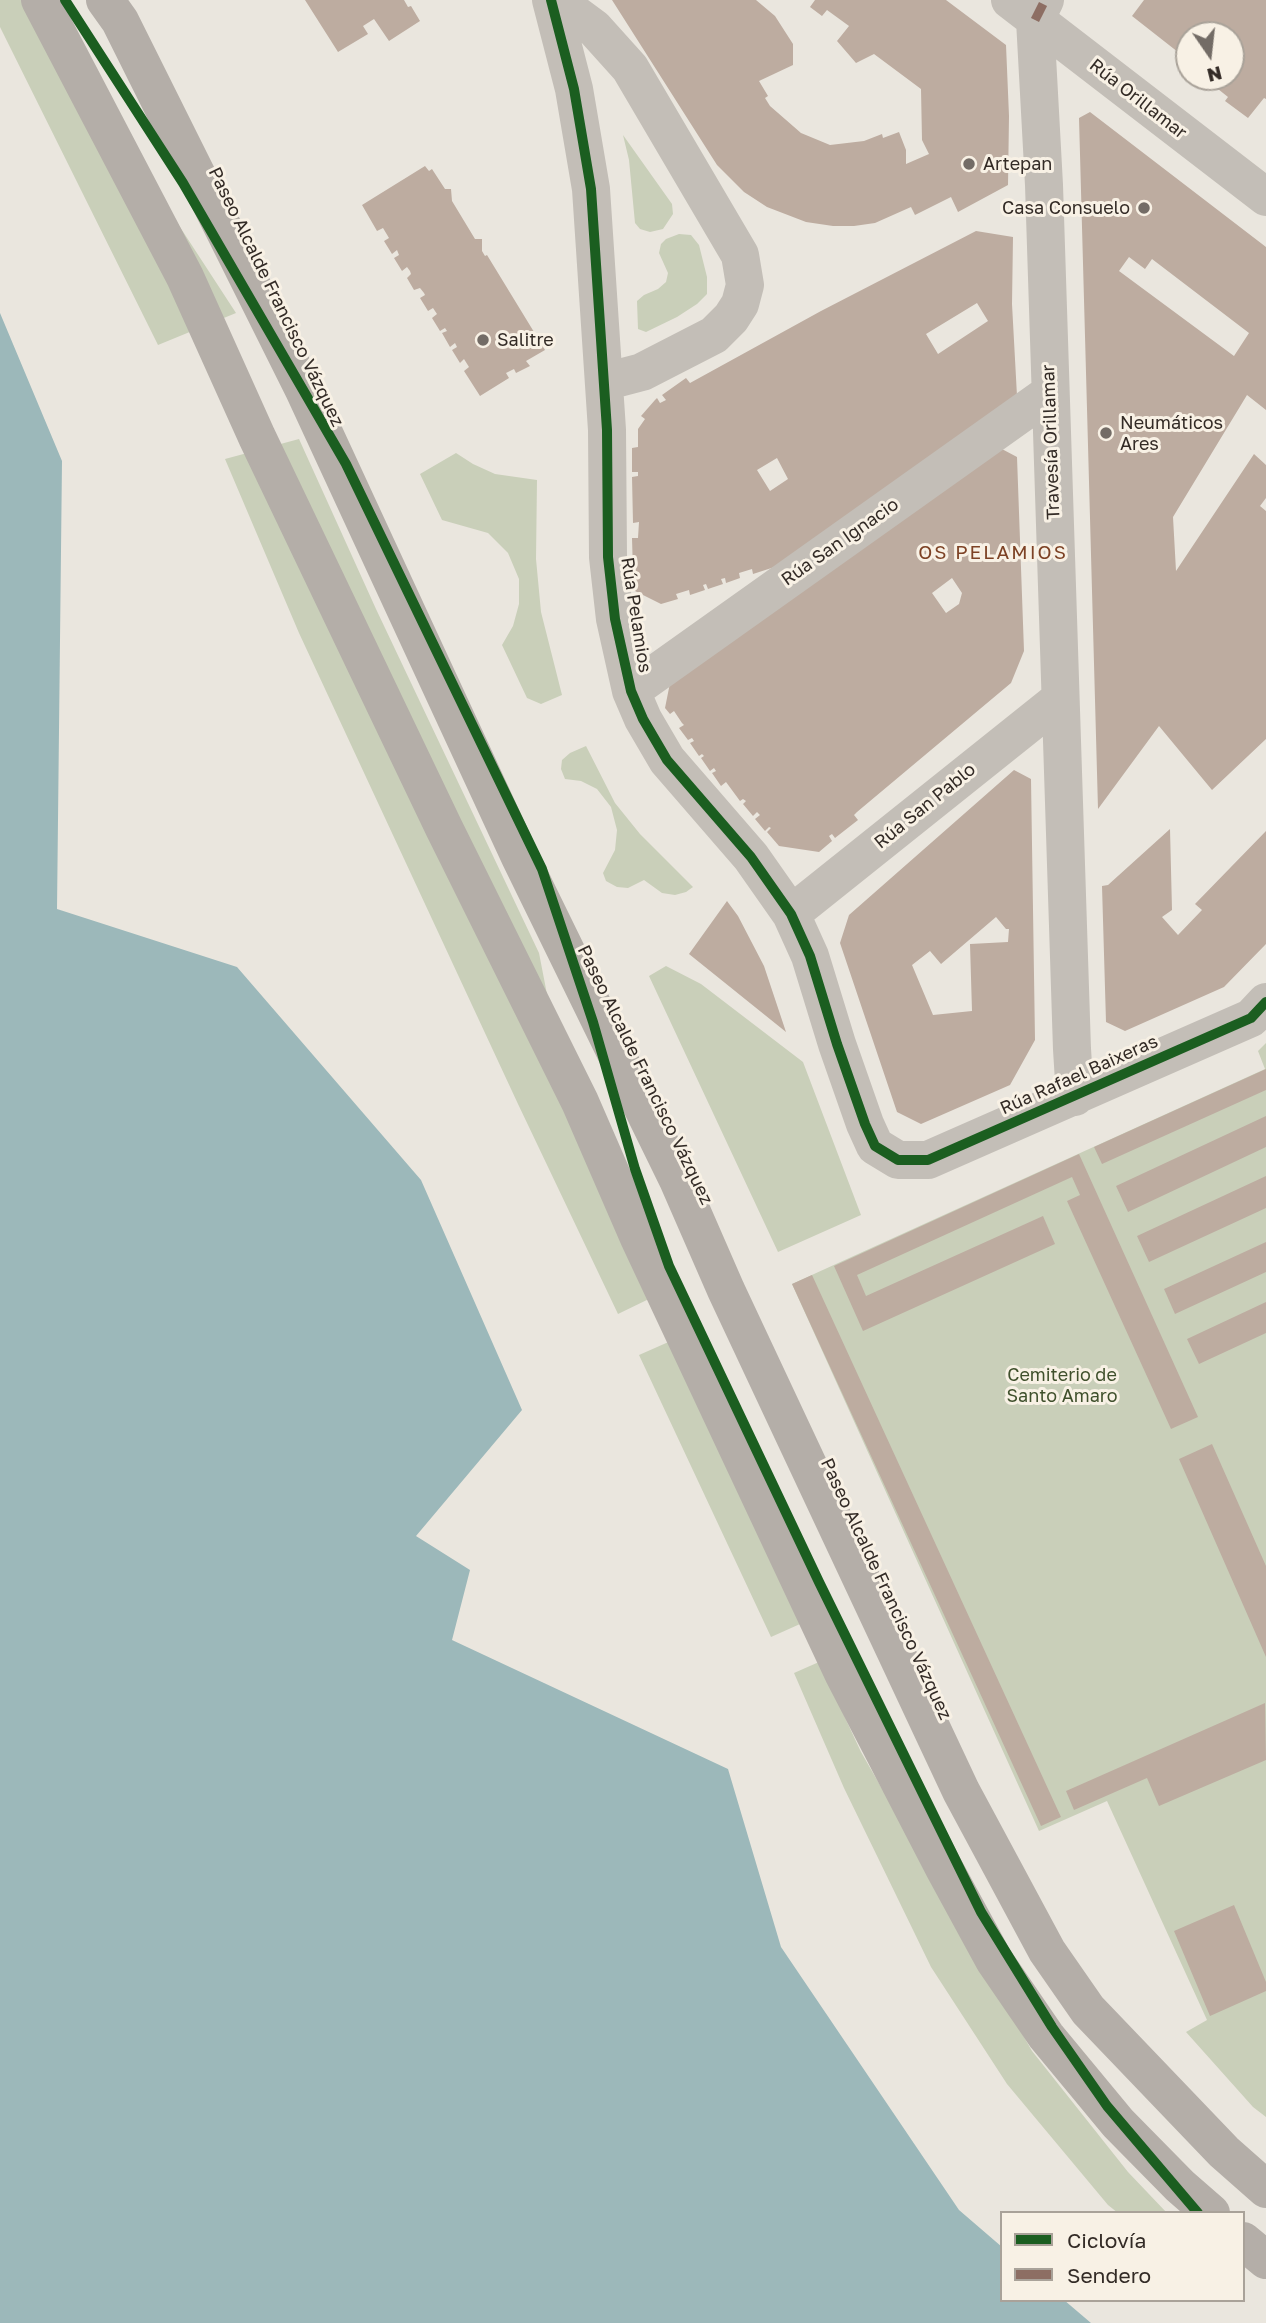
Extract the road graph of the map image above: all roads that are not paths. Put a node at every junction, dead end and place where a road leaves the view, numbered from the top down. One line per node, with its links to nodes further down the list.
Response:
1 (40, 0): 15 (main road)
2 (105, 0): 14 (main road, Paseo Alcalde Francisco Vázquez)
3 (553, 0): 6 (street, Rúa Pelamios); 6 (street, Rúa Pelamios)
4 (1030, 7): 5 (street, Rúa Orillamar); 7 (street, Travesía Orillamar)
5 (1266, 197)
6 (604, 382): 8 (street, Rúa Pelamios)
7 (1050, 393): 8 (street, Rúa San Ignacio); 9 (street, Travesía Orillamar)
8 (631, 691): 10 (street, Rúa Pelamios)
9 (1060, 699): 10 (street, Rúa San Pablo); 12 (street, Travesía Orillamar)
10 (791, 914): 13 (street, Rúa Pelamios)
11 (1266, 1002): 12 (street, Rúa Rafael Baixeras)
12 (1075, 1097): 13 (street, Rúa Rafael Baixeras)
13 (898, 1160)
14 (1266, 2189)
15 (1209, 2211)
16 (1245, 2243): 17 (main road)
17 (1266, 2260)

